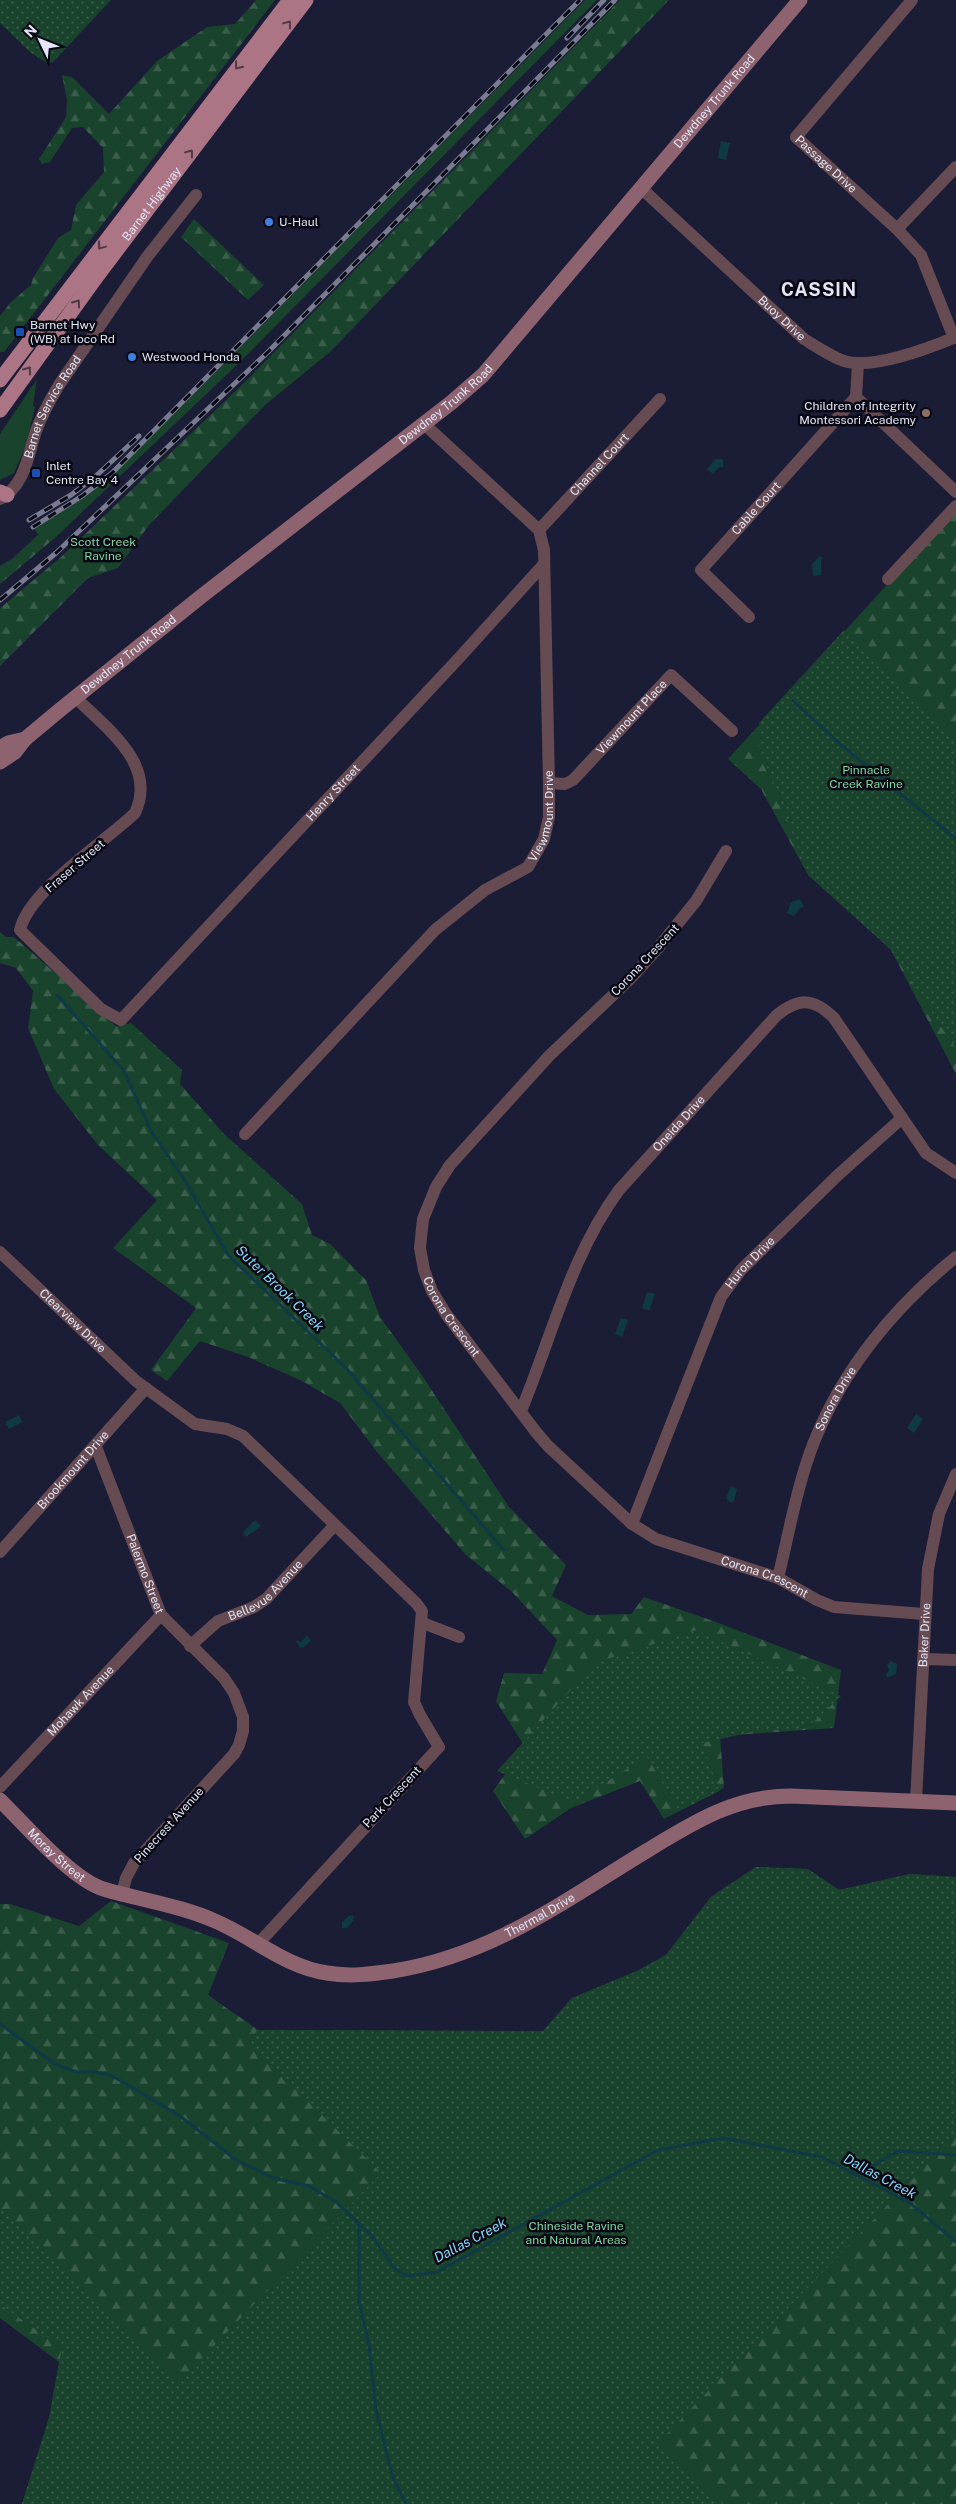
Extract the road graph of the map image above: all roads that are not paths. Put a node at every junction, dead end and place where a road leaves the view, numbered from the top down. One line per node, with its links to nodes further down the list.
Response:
1 (290, 0): 11 (main road, Barnet Highway, one-way to 11)
2 (306, 0): 14 (main road, Barnet Highway, one-way to 2)
3 (800, 0): 6 (main road, Dewdney Trunk Road)
4 (912, 0): 8 (street, Passage Drive)
5 (956, 167): 8 (street)
6 (641, 188): 10 (street, Buoy Drive); 15 (main road, Dewdney Trunk Road)
7 (196, 196): 17 (street, Barnet Service Road)
8 (897, 229): 9 (street, Passage Drive)
9 (955, 337): 10 (street, Buoy Drive)
10 (858, 363): 12 (street)
11 (0, 380)
12 (856, 398): 16 (street); 22 (street, Cable Court)
13 (660, 399): 19 (street, Channel Court)
14 (0, 410)
15 (423, 423): 19 (street); 23 (main road, Dewdney Trunk Road)
16 (956, 492)
17 (2, 495)
18 (956, 506): 21 (street)
19 (539, 530): 20 (street, Viewmount Drive)
20 (544, 564): 28 (street, Viewmount Drive); 30 (street, Henry Street)
21 (888, 579)
22 (749, 617)
23 (75, 697): 25 (main road, Dewdney Trunk Road); 30 (street, Fraser Street)
24 (732, 731): 28 (street, Viewmount Place)
25 (25, 738): 26 (main road, Dewdney Trunk Road); 27 (main road, Dewdney Trunk Road)
26 (0, 748)
27 (0, 762)
28 (549, 783): 32 (street, Viewmount Drive)
29 (726, 851): 37 (street, Corona Crescent)
30 (121, 1020)
31 (902, 1119): 33 (street); 37 (street, Oneida Drive); 40 (street, Huron Drive)
32 (246, 1134)
33 (956, 1173)
34 (0, 1252): 36 (street, Clearview Drive)
35 (956, 1257): 43 (street, Sonora Drive)
36 (146, 1388): 38 (street, Brookmount Drive); 41 (street, Park Crescent)
37 (521, 1410): 40 (street, Corona Crescent)
38 (96, 1447): 42 (street, Brookmount Drive); 45 (street, Palermo Street)
39 (956, 1474): 44 (street, Baker Drive)
40 (632, 1524): 43 (street, Corona Crescent)
41 (335, 1525): 46 (street, Park Crescent); 48 (street, Bellevue Avenue)
42 (0, 1552)
43 (778, 1578): 44 (street, Corona Crescent)
44 (924, 1614): 49 (street, Baker Drive)
45 (162, 1615): 48 (street, Palermo Street); 52 (street, Mohawk Avenue)
46 (422, 1624): 47 (street); 57 (street, Park Crescent)
47 (459, 1637)
48 (190, 1646): 51 (street, Palermo Street)
49 (922, 1659): 50 (street); 54 (street, Baker Drive)
50 (956, 1660)
51 (226, 1763): 56 (street, Pinecrest Avenue)
52 (0, 1787)
53 (0, 1800): 56 (main road, Moray Street)
54 (916, 1801): 55 (main road, Thermal Drive); 57 (main road, Thermal Drive)
55 (956, 1803)
56 (122, 1894): 57 (main road, Thermal Drive)
57 (258, 1944)

